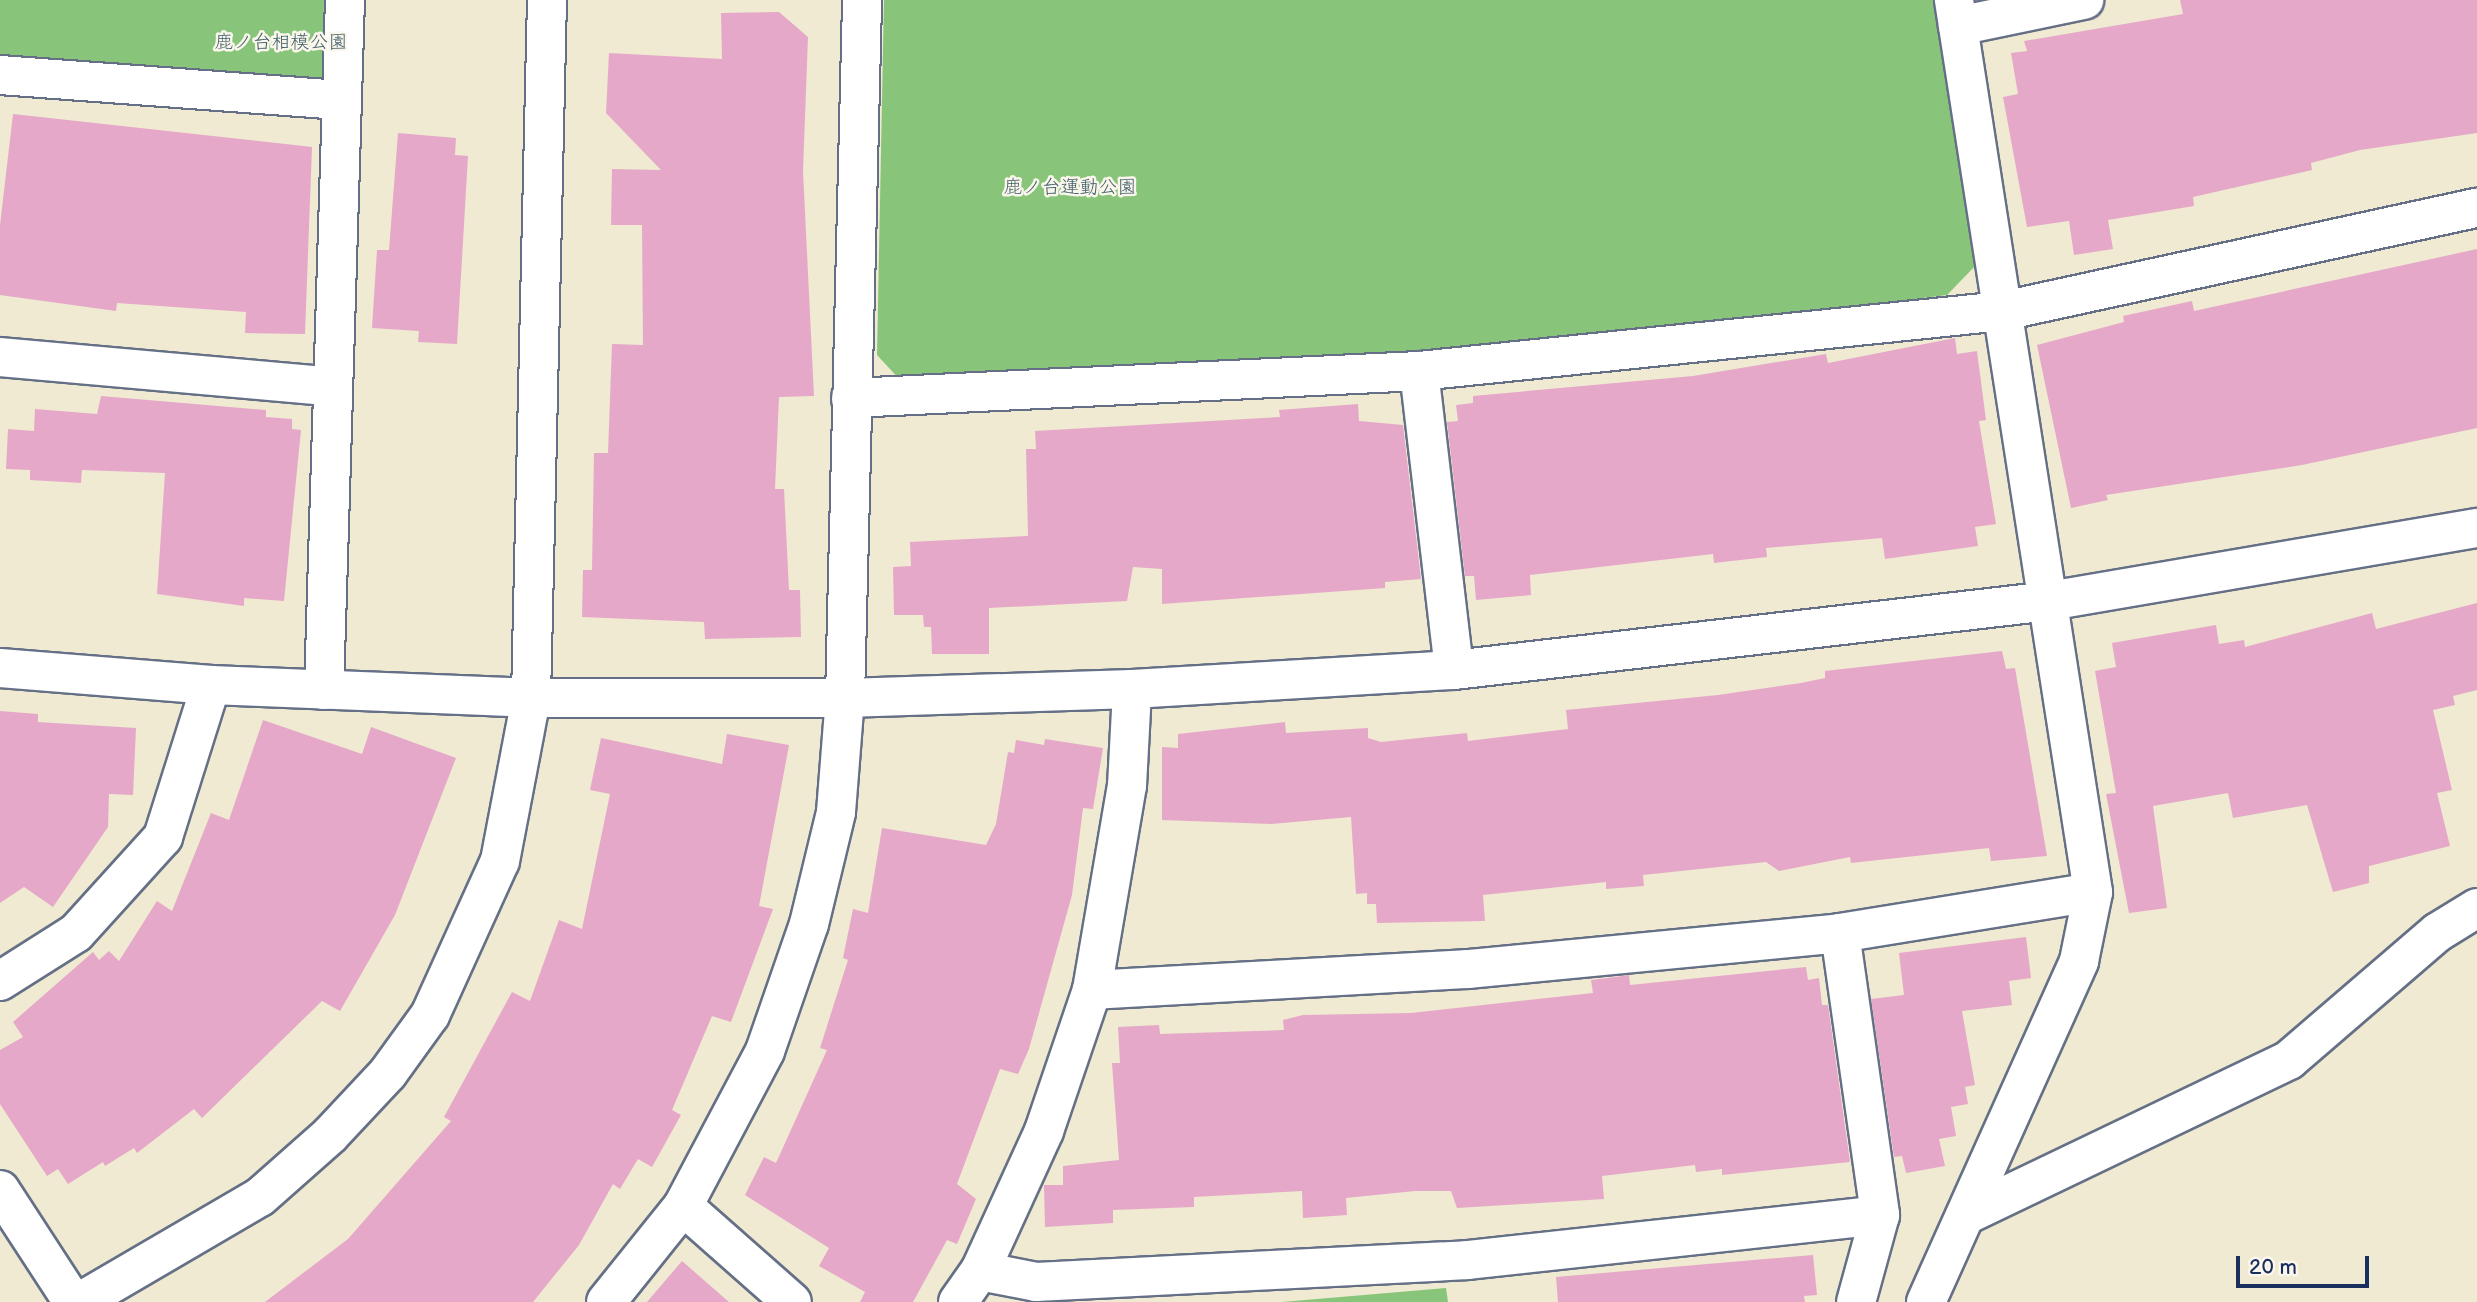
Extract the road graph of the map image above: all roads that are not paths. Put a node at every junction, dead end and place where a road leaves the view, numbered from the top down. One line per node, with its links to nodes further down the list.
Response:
1 (345, 0): 7 (street)
2 (547, 0): 21 (street)
3 (862, 0): 13 (street)
4 (2084, 0): 5 (street)
5 (1956, 13): 9 (street)
6 (0, 75): 7 (street)
7 (341, 100): 12 (street)
8 (2477, 208): 9 (street)
9 (2003, 311): 11 (street); 15 (street)
10 (0, 357): 12 (street)
11 (1419, 372): 13 (street); 17 (street)
12 (333, 387): 20 (street)
13 (851, 398): 22 (street)
14 (2477, 528): 15 (street)
15 (2049, 601): 17 (street); 23 (street)
16 (0, 668): 18 (street)
17 (1454, 670): 19 (street)
18 (211, 685): 20 (street); 26 (street)
19 (1132, 689): 22 (street); 27 (street)
20 (324, 690): 21 (street)
21 (531, 698): 22 (street); 34 (street)
22 (845, 698): 29 (street)
23 (2093, 892): 25 (street); 30 (street)
24 (2477, 908): 30 (street)
25 (1840, 933): 27 (street); 31 (street)
26 (0, 981)
27 (1092, 990): 32 (street)
28 (0, 1190): 33 (street)
29 (682, 1206): 35 (street); 36 (street)
30 (1968, 1214): 39 (street)
31 (1880, 1215): 32 (street); 38 (street)
32 (980, 1271): 37 (street)
33 (73, 1302)
34 (80, 1302)
35 (606, 1302)
36 (792, 1302)
37 (958, 1302)
38 (1856, 1302)
39 (1926, 1302)

